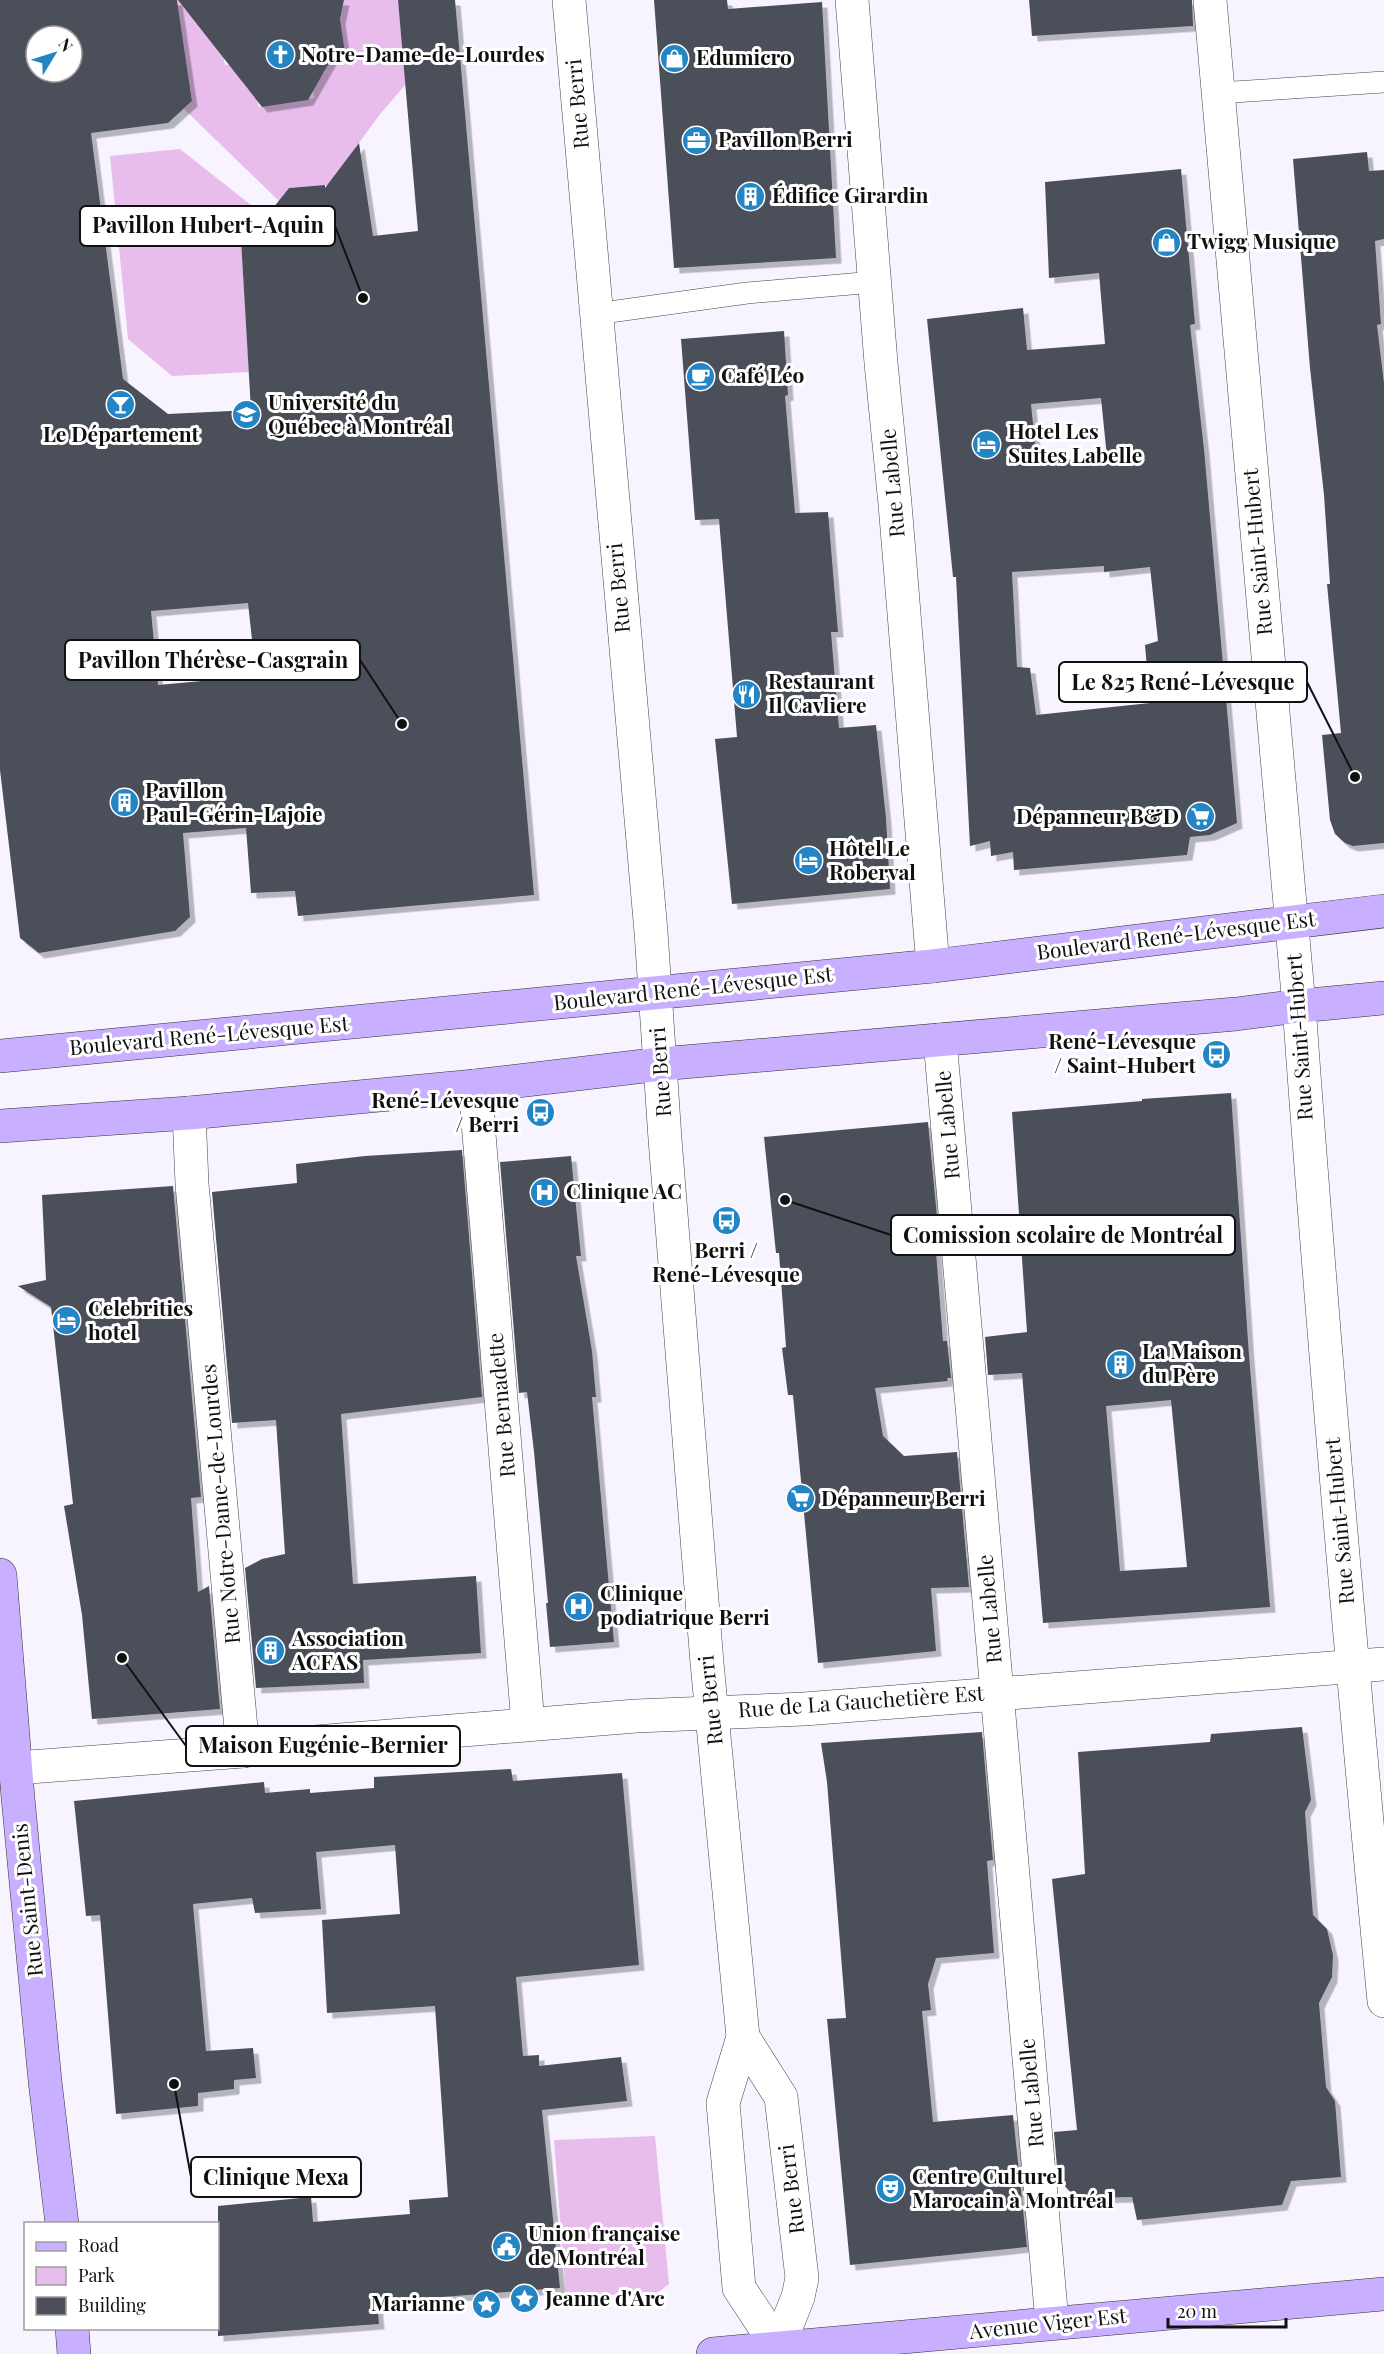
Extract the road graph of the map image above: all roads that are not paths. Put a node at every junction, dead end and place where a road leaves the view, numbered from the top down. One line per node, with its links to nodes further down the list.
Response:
1 (569, 0): 7 (street, Rue Berri)
2 (852, 0): 6 (street, Rue Labelle)
3 (1210, 0): 5 (street, Rue Saint-Hubert)
4 (1384, 82): 5 (lane)
5 (1218, 93): 9 (street, Rue Saint-Hubert)
6 (874, 282): 7 (lane); 10 (street, Rue Labelle)
7 (595, 314): 11 (street, Rue Berri)
8 (1384, 911): 9 (main road, Boulevard René-Lévesque Est)
9 (1291, 921): 10 (main road, Boulevard René-Lévesque Est); 13 (street, Rue Saint-Hubert)
10 (933, 966): 11 (main road, Boulevard René-Lévesque Est)
11 (655, 991): 15 (main road, Boulevard René-Lévesque Est); 16 (street, Rue Berri)
12 (1384, 998): 13 (main road)
13 (1299, 1006): 14 (main road); 22 (street, Rue Saint-Hubert)
14 (940, 1040): 16 (main road); 23 (street, Rue Labelle)
15 (0, 1056)
16 (661, 1064): 17 (main road); 24 (street, Rue Berri)
17 (475, 1086): 18 (main road); 25 (street, Rue Bernadette)
18 (189, 1113): 19 (main road); 26 (street, Rue Notre-Dame-de-Lourdes)
19 (0, 1126)
20 (0, 1575): 27 (main road, Rue Saint-Denis)
21 (1384, 1664): 22 (street, Rue de La Gauchetière Est)
22 (1352, 1668): 23 (street, Rue de La Gauchetière Est); 28 (street, Rue Saint-Hubert)
23 (997, 1693): 24 (street, Rue de La Gauchetière Est); 32 (street, Rue Labelle)
24 (712, 1711): 25 (street, Rue de La Gauchetière Est); 29 (street, Rue Berri)
25 (528, 1724): 26 (street, Rue de La Gauchetière Est)
26 (243, 1751): 27 (street, Rue de La Gauchetière Est)
27 (8, 1769): 30 (main road, Rue Saint-Denis)
28 (1384, 2001)
29 (743, 2037): 34 (street, Rue Berri); 34 (street, Rue Berri)
30 (62, 2222)
31 (1384, 2294): 32 (main road, Avenue Viger Est)
32 (1052, 2322): 34 (main road, Avenue Viger Est)
33 (72, 2330): 35 (main road)
34 (778, 2350): 36 (main road, Avenue Viger Est)
35 (74, 2354)
36 (712, 2354)

